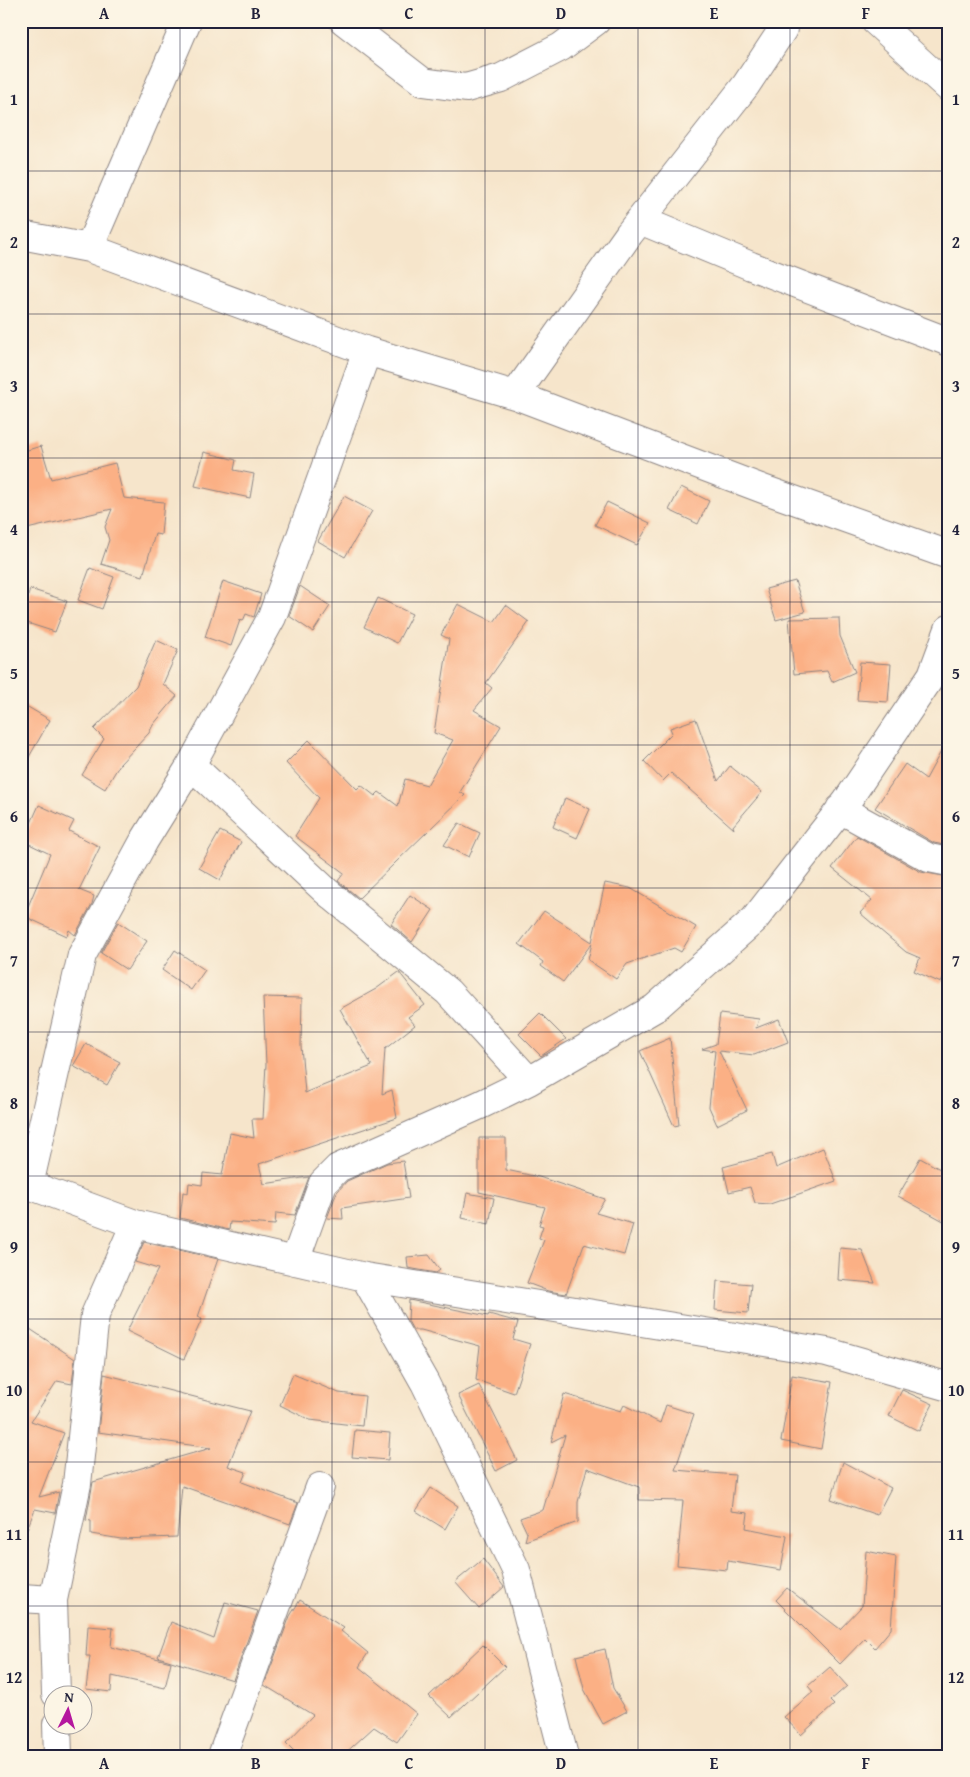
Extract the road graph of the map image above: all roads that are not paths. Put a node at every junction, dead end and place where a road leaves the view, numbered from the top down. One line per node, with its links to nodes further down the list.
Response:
1 (187, 21): 9 (street)
2 (344, 21): 3 (street)
3 (596, 21)
4 (875, 21): 6 (street)
5 (783, 29): 7 (street)
6 (949, 88)
7 (640, 220): 10 (street); 12 (street)
8 (21, 235): 9 (street)
9 (89, 248): 11 (street)
10 (949, 342)
11 (367, 352): 12 (street); 15 (street)
12 (515, 395): 13 (street)
13 (949, 555)
14 (949, 629): 16 (street)
15 (191, 766): 18 (street); 19 (street)
16 (840, 809): 17 (street); 18 (street)
17 (949, 862)
18 (529, 1081): 21 (street)
19 (25, 1184): 20 (street)
20 (135, 1224): 21 (street); 26 (street)
21 (295, 1261): 22 (street)
22 (365, 1277): 23 (street); 31 (street)
23 (949, 1387)
24 (320, 1487): 30 (street)
25 (21, 1598): 26 (street)
26 (53, 1600): 27 (street)
27 (56, 1684)
28 (57, 1734): 29 (street)
29 (58, 1756)
30 (222, 1756)
31 (564, 1756)

